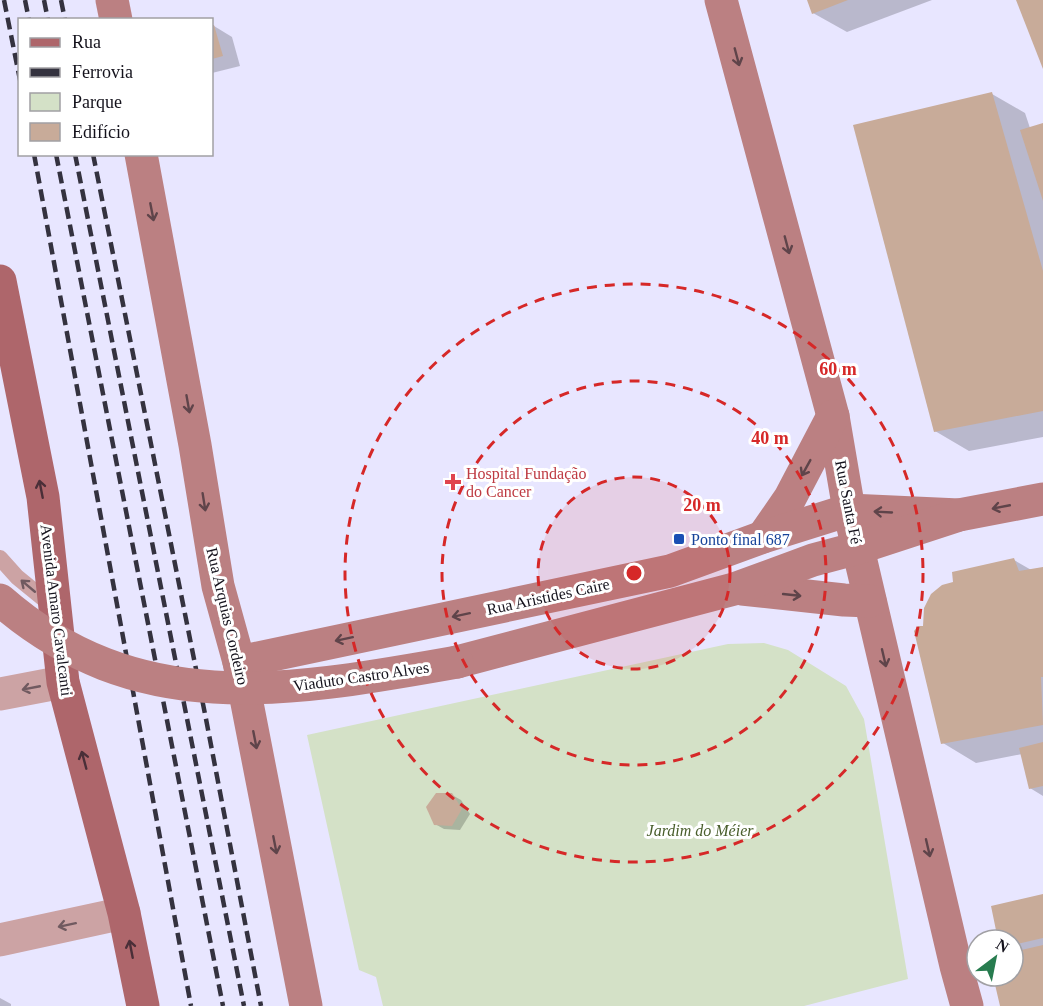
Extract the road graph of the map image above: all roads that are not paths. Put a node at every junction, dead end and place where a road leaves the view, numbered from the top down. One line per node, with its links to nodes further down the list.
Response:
1 (112, 0): 3 (street)
2 (721, 0): 6 (street, Rua Santa Fé, one-way to 6)
3 (116, 18)
4 (141, 156): 18 (street, Rua Arquias Cordeiro, one-way to 18)
5 (0, 281): 17 (main road, Avenida Amaro Cavalcanti, one-way to 5)
6 (833, 416): 8 (street, Rua Santa Fé); 10 (street, one-way to 10)
7 (1043, 499): 9 (street, Rua Aristides Caire, one-way to 9)
8 (849, 510): 9 (street, Rua Aristides Caire, one-way to 8); 10 (street, Rua Aristides Caire); 11 (street, Rua Santa Fé); 13 (street)
9 (959, 515): 11 (street, Rua Aristides Caire)
10 (763, 537): 18 (street, Rua Aristides Caire, one-way to 18)
11 (858, 548): 13 (street, Viaduto Castro Alves); 16 (street, Rua Santa Fé)
12 (1, 557): 17 (lane, one-way to 12)
13 (813, 560): 14 (street, Viaduto Castro Alves)
14 (734, 589): 15 (street, Viaduto Castro Alves, bridge); 16 (street, Viaduto Castro Alves, one-way to 16)
15 (0, 600)
16 (870, 601): 25 (street, Rua Santa Fé, one-way to 25)
17 (56, 609): 19 (main road, Avenida Amaro Cavalcanti)
18 (239, 662): 24 (street, Rua Arquias Cordeiro, one-way to 24)
19 (63, 682): 20 (street, one-way to 20); 21 (main road, Avenida Amaro Cavalcanti, one-way to 19)
20 (0, 694)
21 (124, 913): 22 (street, one-way to 22); 23 (main road, Avenida Amaro Cavalcanti, one-way to 21)
22 (0, 940)
23 (143, 1006)
24 (306, 1006)
25 (967, 1006)

